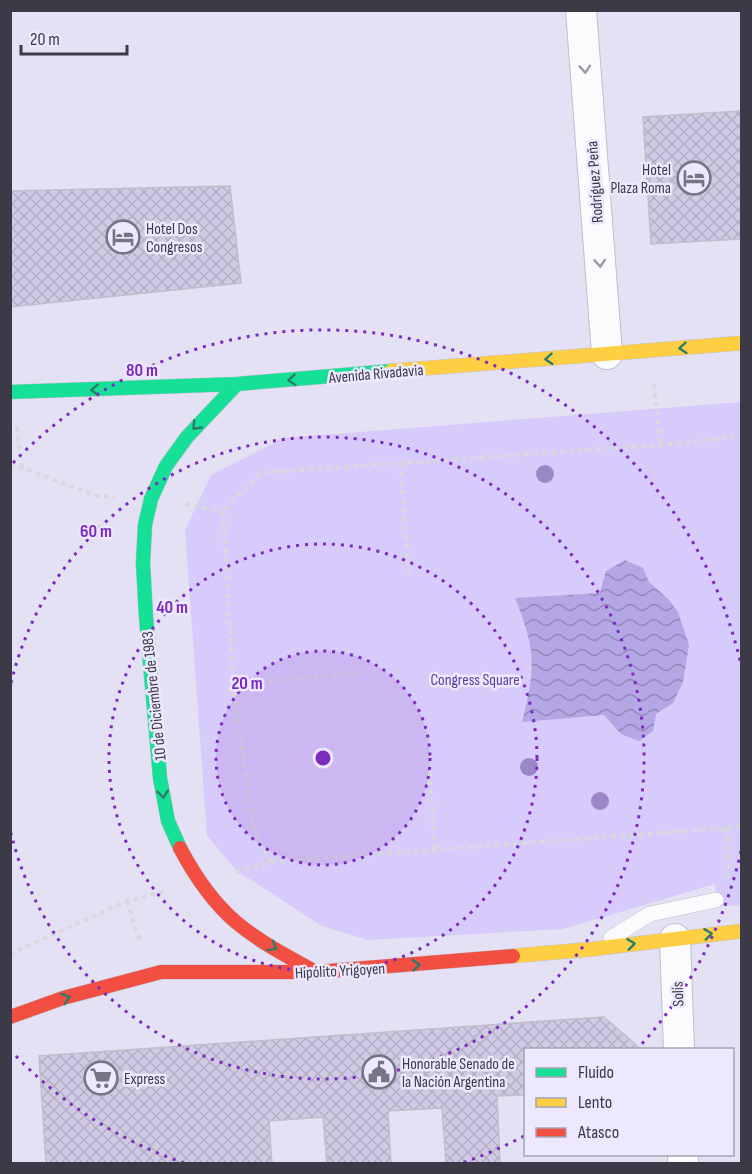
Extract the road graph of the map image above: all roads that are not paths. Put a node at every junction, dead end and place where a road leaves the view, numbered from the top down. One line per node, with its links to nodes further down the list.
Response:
1 (581, 10): 3 (street, Rodríguez Peña, one-way to 3)
2 (741, 343): 3 (street, Avenida Rivadavia, one-way to 3)
3 (607, 354): 4 (street, Avenida Rivadavia, one-way to 4)
4 (237, 384): 5 (street, Avenida Rivadavia, one-way to 5); 10 (street, 10 de Diciembre de 1983, one-way to 10)
5 (12, 393)
6 (716, 900): 9 (lane)
7 (741, 931): 8 (street, Hipólito Yrigoyen, one-way to 7)
8 (675, 939): 9 (street, Hipólito Yrigoyen, one-way to 8); 12 (street, Solís)
9 (593, 949): 10 (street, Hipólito Yrigoyen, one-way to 9)
10 (316, 972): 11 (street, Hipólito Yrigoyen, one-way to 10)
11 (10, 1017)
12 (679, 1048)

